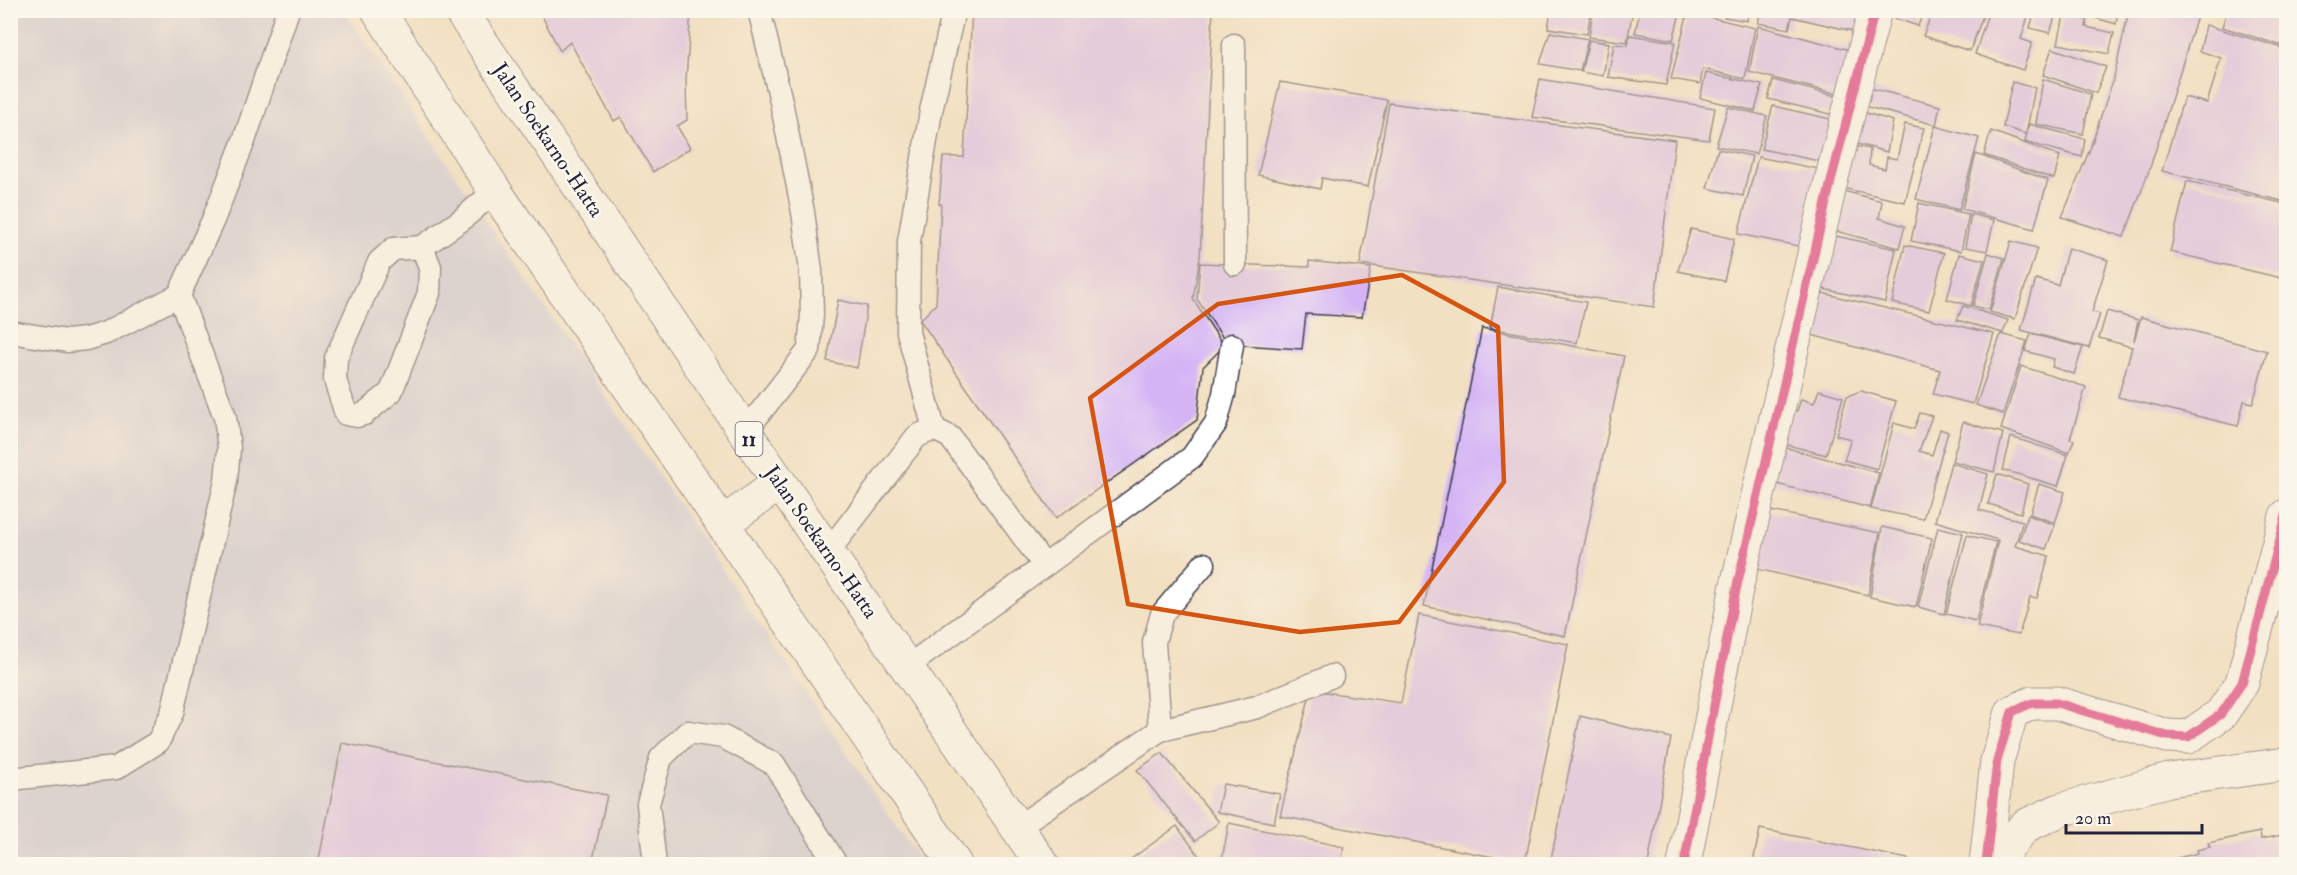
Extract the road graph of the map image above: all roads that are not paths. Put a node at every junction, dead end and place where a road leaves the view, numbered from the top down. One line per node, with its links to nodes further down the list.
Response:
1 (288, 10): 11 (lane)
2 (378, 10): 8 (main road)
3 (460, 10): 15 (main road, Jalan Soekarno-Hatta / 11)
4 (759, 10): 15 (lane)
5 (954, 10): 14 (lane)
6 (1875, 10): 32 (main road)
7 (1234, 45): 10 (lane)
8 (495, 191): 9 (lane); 18 (main road)
9 (422, 247): 9 (lane)
10 (1235, 264)
11 (179, 295): 12 (lane); 26 (lane)
12 (10, 332)
13 (1232, 345): 21 (lane)
14 (933, 429): 19 (lane); 21 (lane)
15 (745, 432): 16 (main road, Jalan Soekarno-Hatta / 11)
16 (780, 483): 18 (main road); 19 (main road, Jalan Soekarno-Hatta / 11)
17 (2286, 516): 33 (main road)
18 (722, 525): 30 (main road)
19 (828, 552): 22 (main road, Jalan Soekarno-Hatta / 11)
20 (1204, 564): 24 (lane)
21 (1044, 565): 22 (lane)
22 (907, 667): 27 (main road, Jalan Soekarno-Hatta / 11)
23 (1332, 676): 24 (lane)
24 (1161, 730): 27 (lane)
25 (2286, 764): 34 (main road)
26 (10, 779)
27 (1016, 828): 31 (main road, Jalan Soekarno-Hatta / 11)
28 (655, 864): 29 (lane)
29 (836, 864)
30 (955, 864)
31 (1042, 864)
32 (1683, 864)
33 (1986, 864)
34 (1993, 864)

